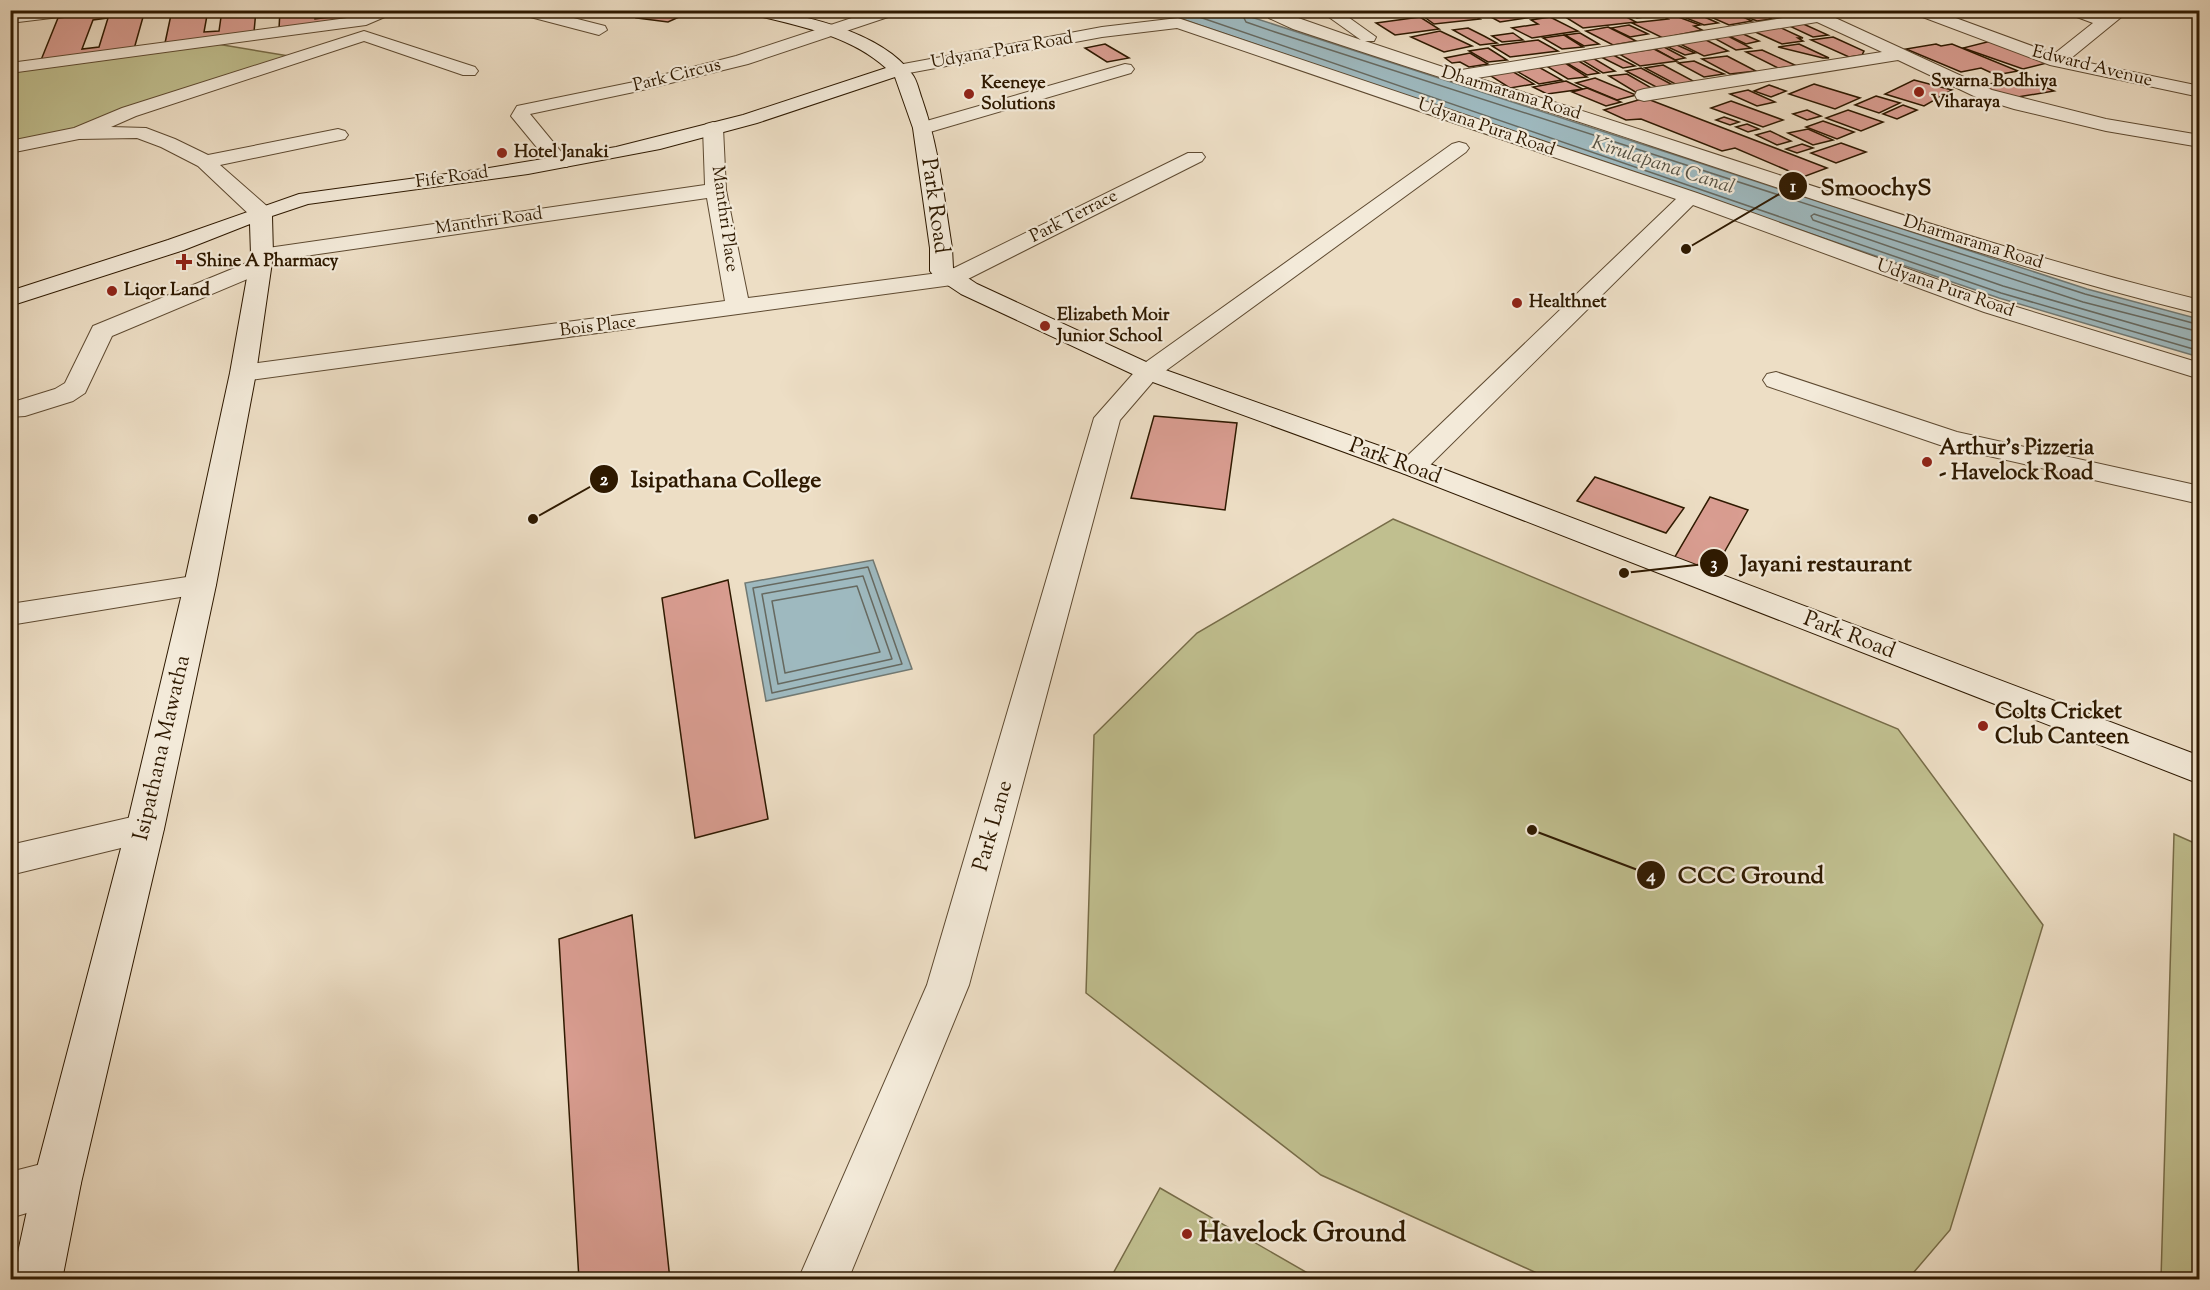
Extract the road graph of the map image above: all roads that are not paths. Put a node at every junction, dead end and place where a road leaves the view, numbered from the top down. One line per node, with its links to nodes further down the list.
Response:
1 (76, 10): 12 (street)
2 (381, 10): 22 (street)
3 (521, 10): 15 (street)
4 (752, 10): 16 (street, Park Road)
5 (894, 10): 16 (street, Park Circus)
6 (1278, 10): 20 (street, Dharmarama Road)
7 (1368, 10): 20 (street)
8 (1918, 10): 21 (street, Edward Avenue)
9 (2072, 10): 13 (street)
10 (2122, 10): 13 (street)
11 (1812, 14): 19 (street); 26 (street)
12 (18, 15): 17 (street)
13 (2106, 22): 21 (street)
14 (392, 27): 18 (street)
15 (599, 30)
16 (831, 30): 24 (street, Park Road); 38 (street, Park Circus)
17 (10, 35)
18 (364, 36): 25 (street); 31 (street)
19 (1899, 55): 28 (street); 33 (street)
20 (1406, 61): 26 (street, Dharmarama Road)
21 (2056, 61): 27 (street, Edward Avenue)
22 (10, 68)
23 (1125, 69): 30 (street)
24 (898, 70): 29 (street, Fife Road); 30 (street, Park Road); 40 (street, Udyana Pura Road)
25 (469, 71)
26 (1452, 76): 45 (street, Dharmarama Road)
27 (2199, 92)
28 (1644, 94)
29 (713, 128): 38 (street, Fife Road); 39 (street, Manthri Place)
30 (923, 128): 43 (street, Park Road)
31 (79, 133): 34 (street); 37 (street)
32 (338, 135): 37 (street)
33 (2199, 141)
34 (10, 147)
35 (1459, 148): 48 (street, Park Lane)
36 (1195, 157): 43 (street, Park Terrace)
37 (205, 162): 41 (street)
38 (560, 163): 41 (street, Fife Road)
39 (716, 190): 42 (street, Manthri Road); 46 (street, Manthri Place)
40 (1690, 197): 47 (street, Udyana Pura Road); 52 (street)
41 (261, 213): 42 (street, Isipathana Mawatha); 44 (street, Fife Road)
42 (262, 260): 49 (street, Isipathana Mawatha); 51 (street, Manthri Road)
43 (952, 278): 46 (street, Bois Place); 48 (street, Park Road)
44 (10, 299)
45 (2199, 307)
46 (738, 308): 49 (street, Bois Place)
47 (2199, 371)
48 (1148, 372): 52 (street, Park Road); 62 (street, Park Lane)
49 (243, 373): 54 (street, Isipathana Mawatha)
50 (1776, 380): 53 (street)
51 (16, 410)
52 (1412, 467): 56 (street, Park Road)
53 (2199, 495)
54 (200, 585): 55 (street); 57 (street, Isipathana Mawatha)
55 (10, 615)
56 (2199, 771)
57 (145, 829): 58 (street); 59 (street, Isipathana Mawatha)
58 (10, 860)
59 (57, 1183): 60 (street); 61 (street, Isipathana Mawatha)
60 (10, 1195)
61 (37, 1280)
62 (823, 1280)

